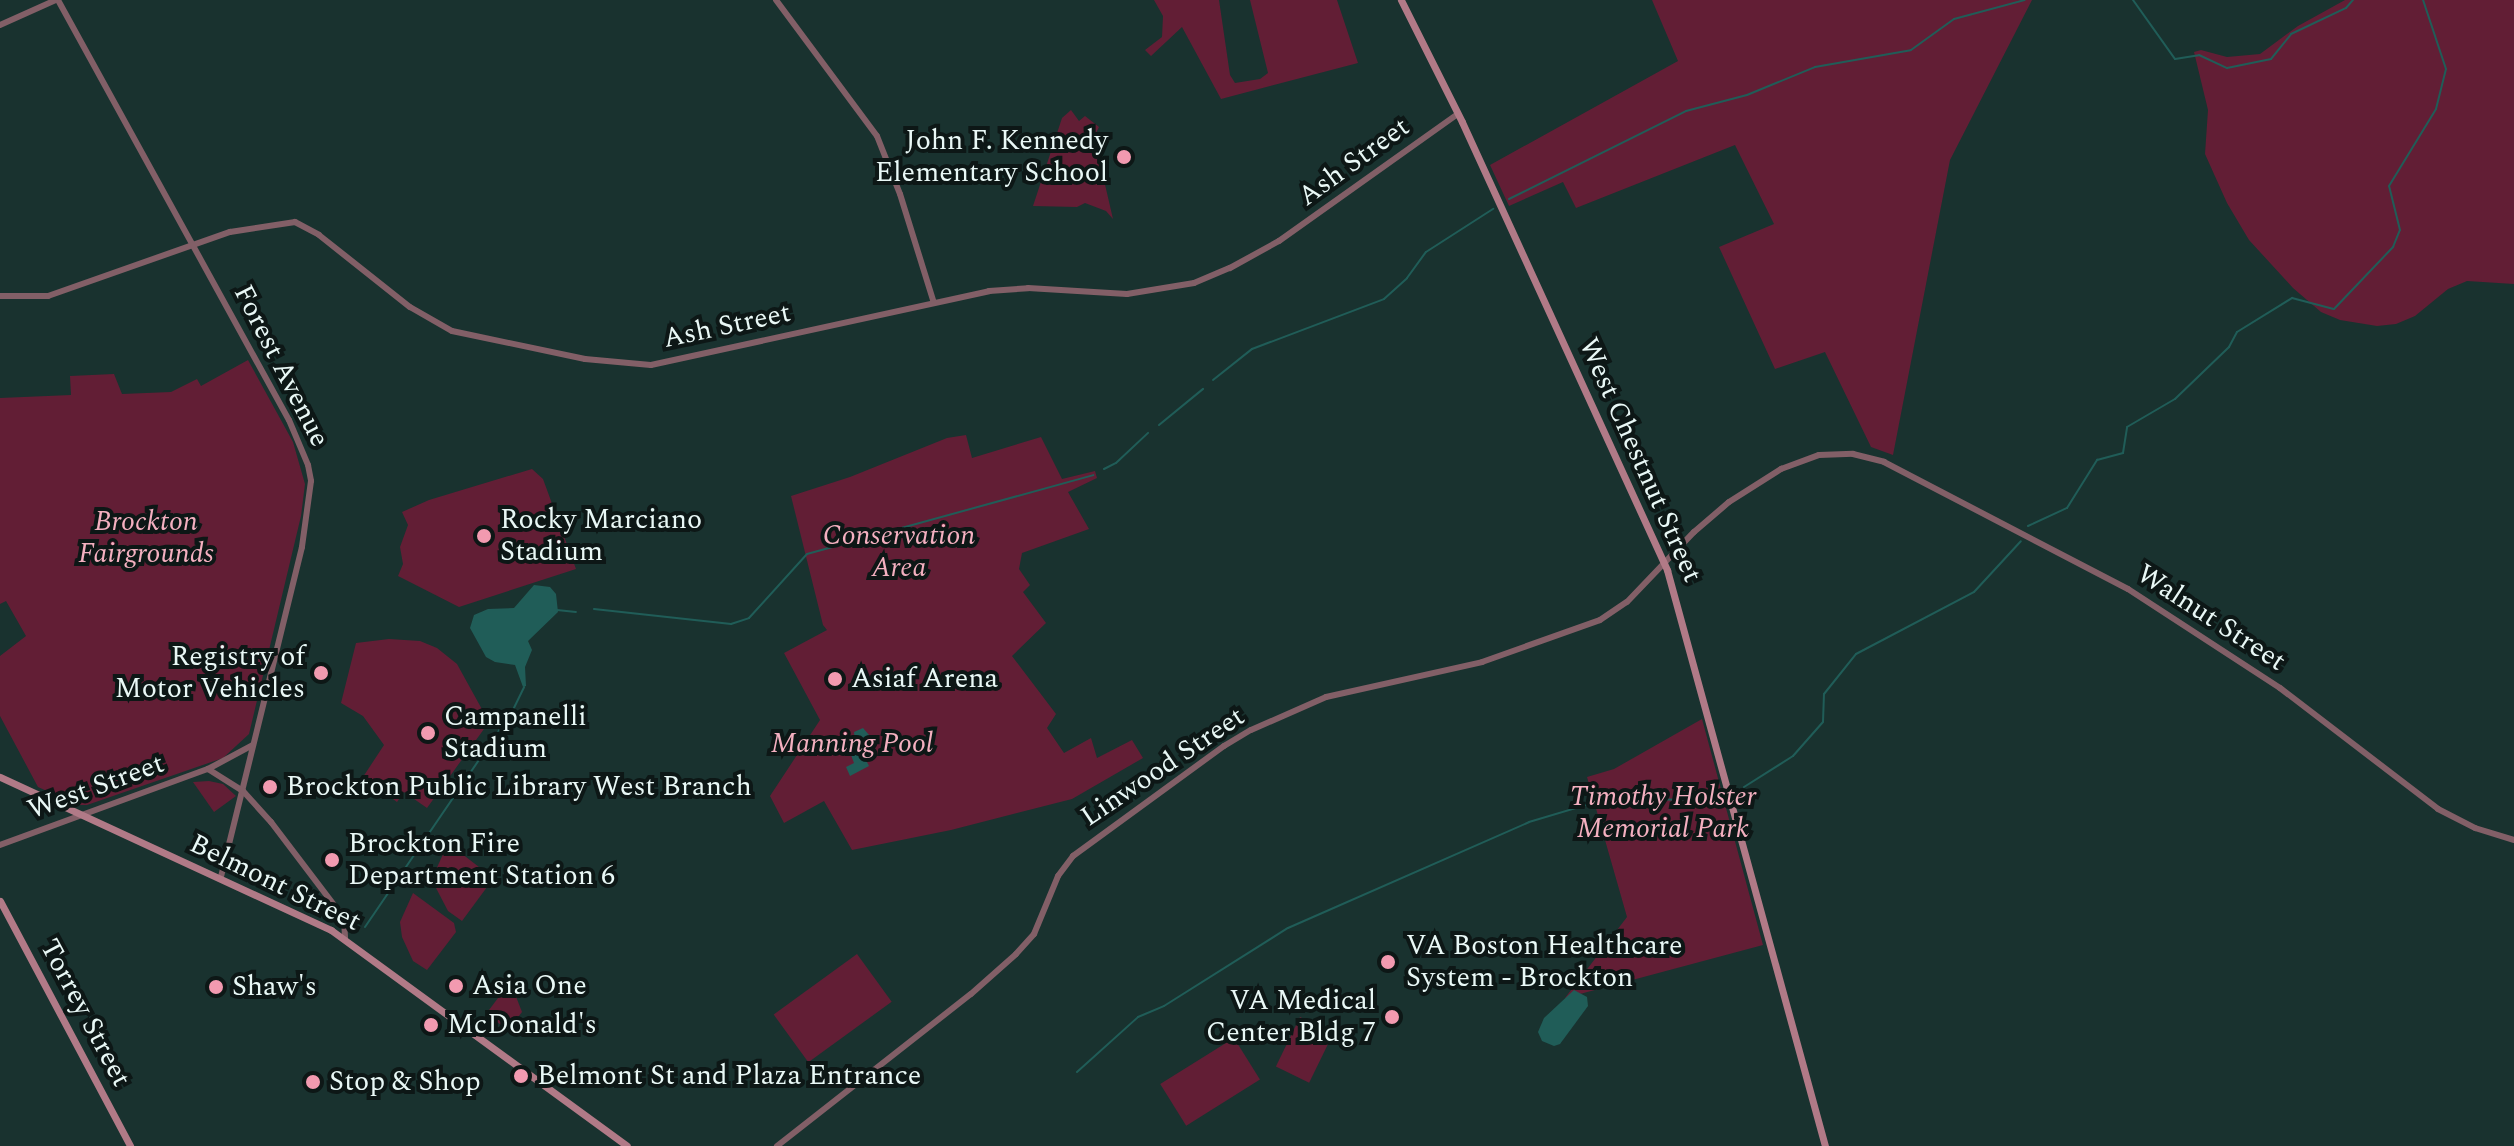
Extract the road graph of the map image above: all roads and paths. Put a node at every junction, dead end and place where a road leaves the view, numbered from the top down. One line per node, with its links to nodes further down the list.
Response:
1 (57, 0): 4 (street); 6 (street, Forest Avenue)
2 (776, 0): 8 (street)
3 (1401, 0): 5 (main road, West Chestnut Street)
4 (0, 25)
5 (1458, 114): 8 (street, Ash Street); 10 (main road, West Chestnut Street)
6 (192, 244): 7 (street, Ash Street); 8 (street, Ash Street); 11 (street, Forest Avenue)
7 (0, 296)
8 (934, 303)
9 (1867, 456): 10 (street, Linwood Street); 16 (street, Walnut Street)
10 (1664, 562): 23 (street, Linwood Street); 24 (main road, West Chestnut Street)
11 (253, 745): 12 (street, West Street); 14 (street, Forest Avenue)
12 (208, 769): 14 (street, West Street); 15 (street, West Street)
13 (0, 777): 15 (main road, Belmont Street)
14 (243, 791): 18 (street, Forest Avenue); 20 (street, West Street)
15 (82, 816): 17 (street, West Street); 18 (main road, Belmont Street)
16 (2514, 840)
17 (0, 845)
18 (221, 878): 20 (main road, Belmont Street)
19 (0, 901): 21 (main road, Torrey Street)
20 (345, 939): 22 (main road, Belmont Street)
21 (130, 1146)
22 (627, 1146)
23 (777, 1146)
24 (1825, 1146)

